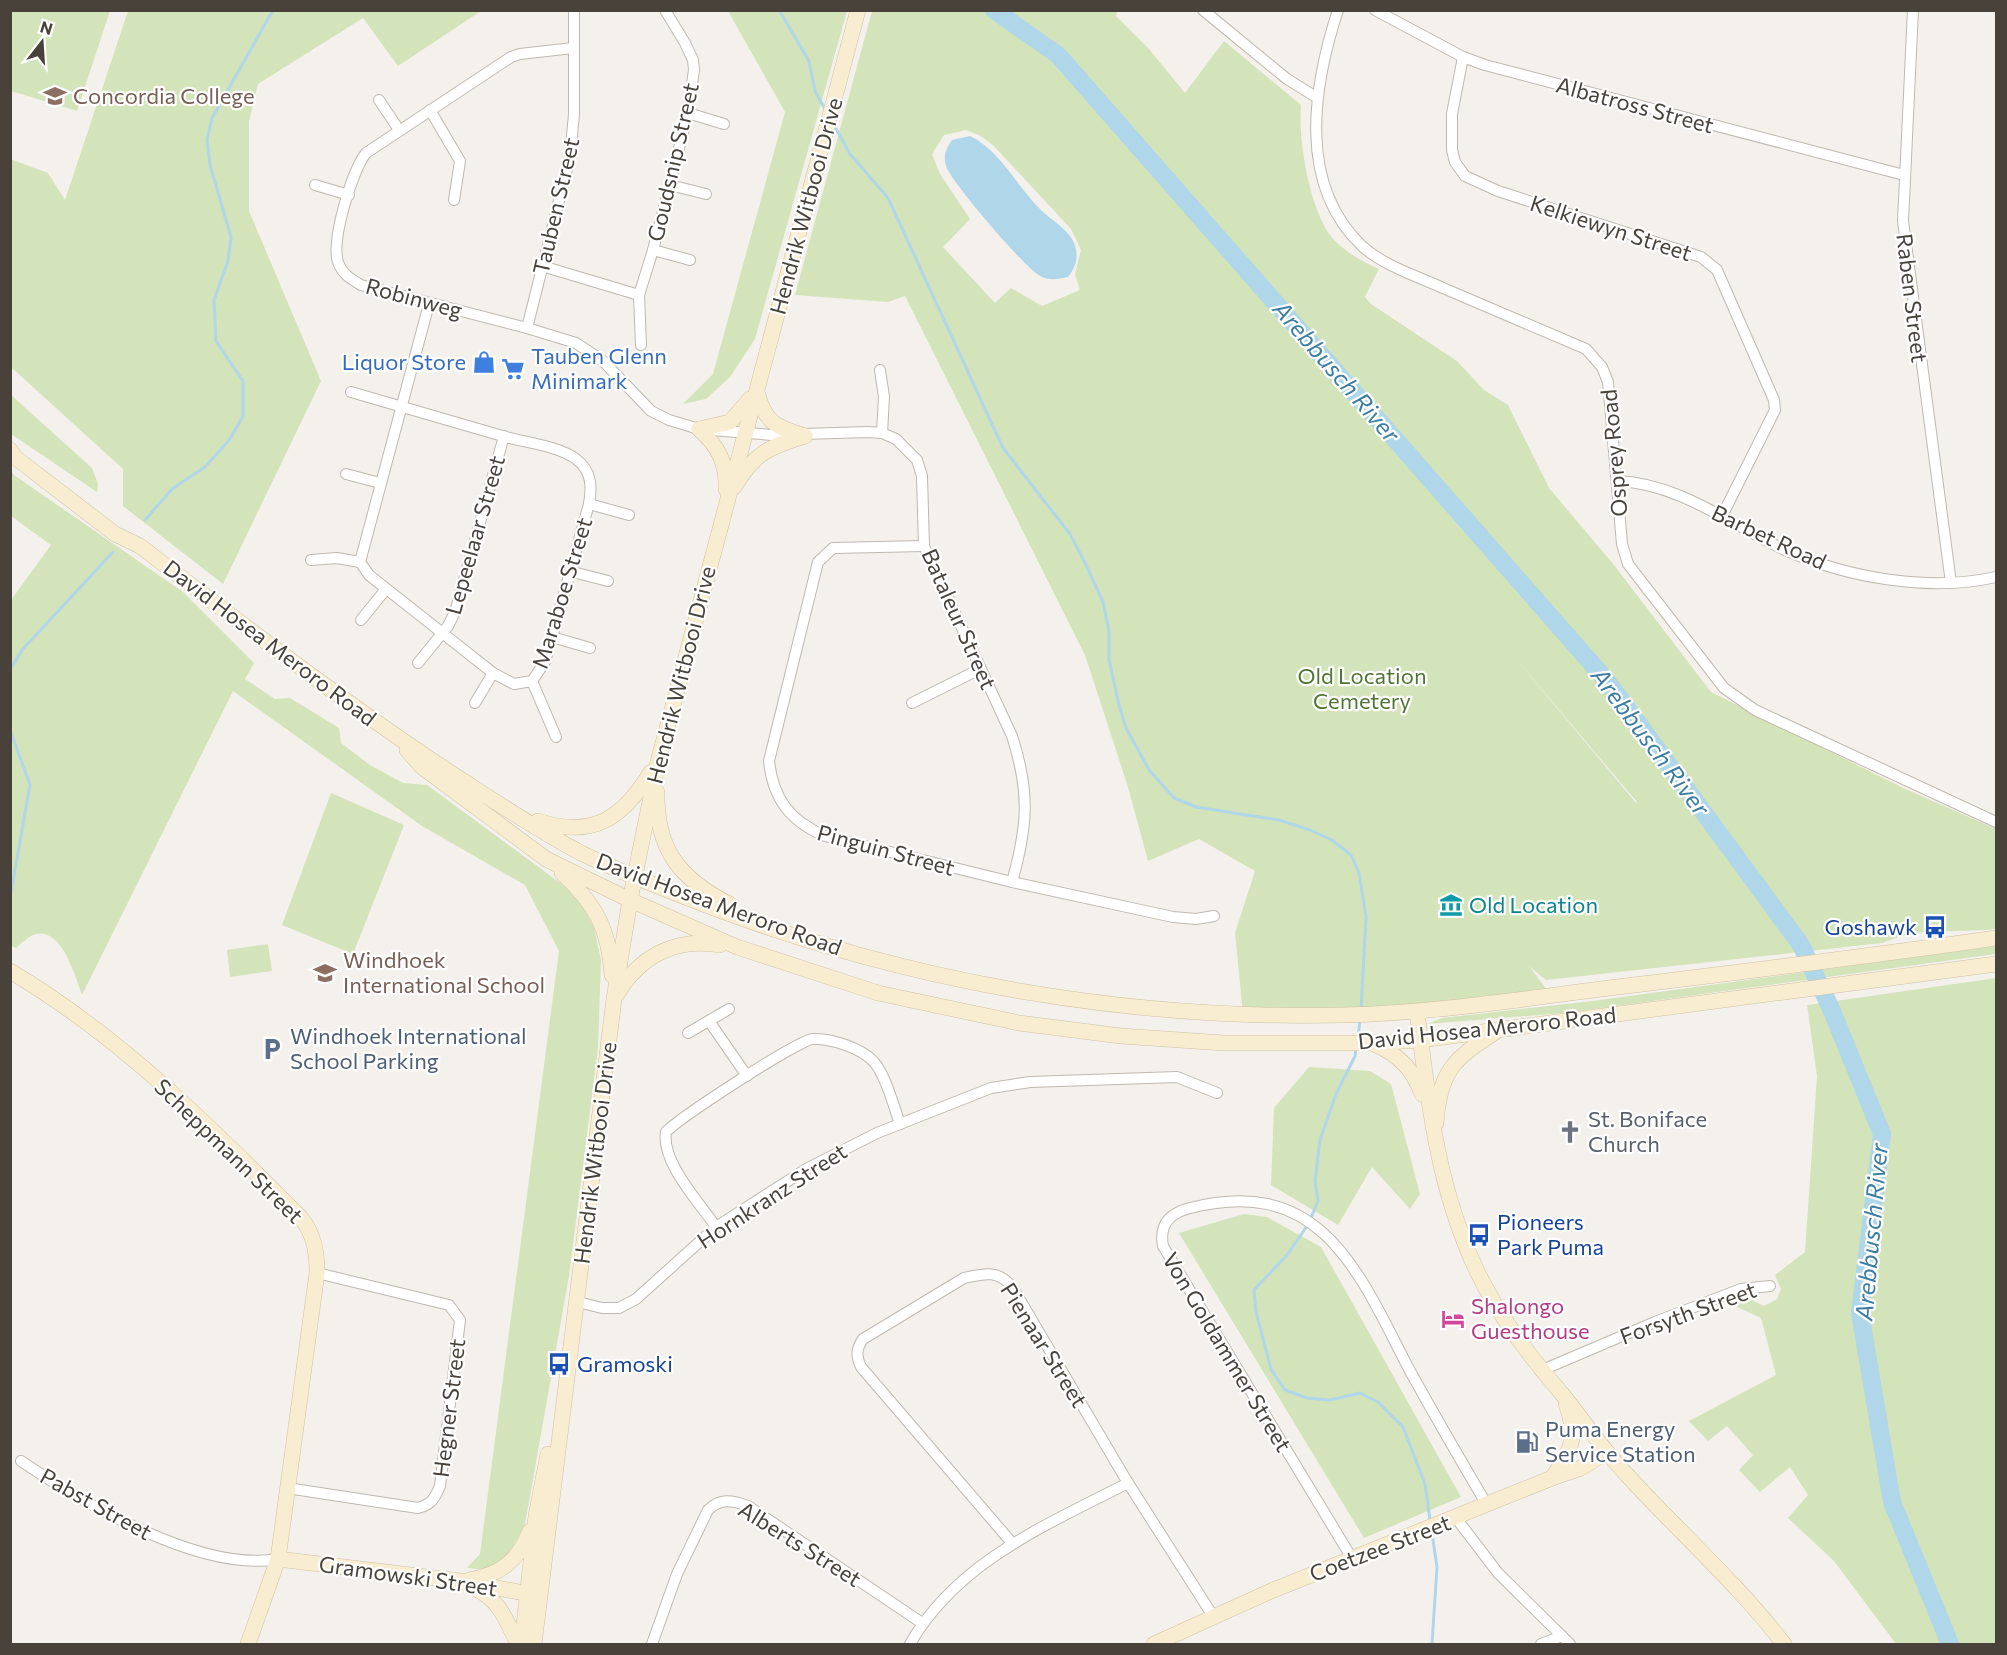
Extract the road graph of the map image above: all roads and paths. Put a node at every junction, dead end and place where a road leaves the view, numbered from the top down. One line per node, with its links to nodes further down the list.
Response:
1 (574, 10): 8 (street, Tauben Street)
2 (665, 10): 13 (street, Goudsnip Street)
3 (858, 10): 30 (main road, Hendrik Witbooi Drive)
4 (1203, 10): 10 (street)
5 (1338, 10): 10 (street, Osprey Road)
6 (1375, 10): 9 (street, Albatross Street)
7 (1913, 10): 16 (street, Raben Street)
8 (573, 48): 12 (street, Robinweg); 24 (street, Tauben Street)
9 (1464, 57): 16 (street, Albatross Street); 45 (street, Kelkiewyn Street)
10 (1316, 97): 40 (street, Osprey Road)
11 (379, 100): 15 (street)
12 (430, 110): 15 (street, Robinweg); 21 (street)
13 (688, 113): 14 (street); 18 (street, Goudsnip Street)
14 (724, 124)
15 (399, 130): 20 (street, Robinweg)
16 (1904, 175): 52 (street, Raben Street)
17 (315, 184): 20 (street)
18 (670, 185): 19 (street); 22 (street, Goudsnip Street)
19 (706, 194)
20 (349, 195): 26 (street, Robinweg)
21 (454, 200)
22 (653, 250): 23 (street); 25 (street, Goudsnip Street)
23 (690, 260)
24 (542, 266): 25 (street); 27 (street, Tauben Street)
25 (639, 295): 28 (street, Goudsnip Street)
26 (429, 304): 27 (street, Robinweg); 32 (street)
27 (526, 328): 33 (street, Robinweg)
28 (641, 345)
29 (880, 370): 35 (street)
30 (756, 389): 33 (main road); 34 (main road, Hendrik Witbooi Drive); 37 (main road)
31 (351, 392): 32 (street, Maraboe Street)
32 (400, 406): 36 (street, Maraboe Street); 41 (street)
33 (699, 429): 34 (street, Robinweg); 42 (main road)
34 (745, 432): 37 (street); 42 (main road, Hendrik Witbooi Drive)
35 (882, 433): 37 (street); 46 (street, Bataleur Street)
36 (504, 436): 43 (street, Maraboe Street); 55 (street, Lepeelaar Street)
37 (805, 436): 42 (main road)
38 (10, 448): 65 (main road, David Hosea Meroro Road)
39 (346, 474): 41 (street)
40 (1617, 481): 45 (street, Barbet Road); 68 (street, Osprey Road)
41 (380, 483): 48 (street)
42 (725, 502): 66 (main road, Hendrik Witbooi Drive)
43 (589, 504): 44 (street); 49 (street, Maraboe Street)
44 (628, 516)
45 (1722, 516): 52 (street, Barbet Road)
46 (924, 546): 59 (street, Bataleur Street); 71 (street, Pinguin Street)
47 (310, 560): 48 (street)
48 (360, 562): 53 (street, Maraboe Street)
49 (569, 571): 51 (street); 56 (street, Maraboe Street)
50 (1996, 578): 52 (street, Barbet Road)
51 (608, 581)
52 (1951, 583)
53 (386, 589): 54 (street); 55 (street, Maraboe Street)
54 (361, 620)
55 (443, 632): 58 (street, Lepeelaar Street); 60 (street, Maraboe Street)
56 (552, 637): 57 (street); 61 (street, Maraboe Street)
57 (591, 648)
58 (418, 663)
59 (980, 669): 63 (street); 71 (street, Bataleur Street)
60 (493, 673): 61 (street, Maraboe Street); 62 (street)
61 (532, 681): 64 (street)
62 (475, 703)
63 (912, 703)
64 (556, 737)
65 (399, 740): 67 (main road, David Hosea Meroro Road); 69 (main road, David Hosea Meroro Road)
66 (658, 762): 67 (main road); 70 (main road, Hendrik Witbooi Drive); 74 (main road)
67 (512, 813): 70 (main road, David Hosea Meroro Road)
68 (1996, 822)
69 (546, 860): 72 (main road, David Hosea Meroro Road); 79 (main road)
70 (634, 878): 72 (main road, Hendrik Witbooi Drive); 74 (main road, David Hosea Meroro Road)
71 (1012, 882): 73 (street, Pinguin Street)
72 (630, 900): 76 (main road, David Hosea Meroro Road); 79 (main road, Hendrik Witbooi Drive)
73 (1214, 916)
74 (785, 934): 81 (main road, David Hosea Meroro Road)
75 (1996, 938): 81 (main road, David Hosea Meroro Road)
76 (737, 947): 79 (main road); 86 (main road, David Hosea Meroro Road)
77 (1996, 964): 83 (main road, David Hosea Meroro Road)
78 (10, 971): 93 (main road, Scheppmann Street)
79 (614, 999): 95 (main road, Hendrik Witbooi Drive)
80 (729, 1010): 82 (street)
81 (1417, 1012): 85 (main road)
82 (709, 1021): 84 (street); 87 (street)
83 (1496, 1031): 85 (main road, David Hosea Meroro Road); 91 (main road)
84 (688, 1033)
85 (1420, 1040): 86 (main road, David Hosea Meroro Road); 89 (main road)
86 (1369, 1043): 89 (main road)
87 (747, 1076): 90 (street); 92 (street)
88 (1217, 1093): 90 (street, Hornkranz Street)
89 (1429, 1114): 91 (main road)
90 (900, 1124): 92 (street, Hornkranz Street)
91 (1435, 1142): 97 (main road)
92 (716, 1227): 95 (street, Hornkranz Street)
93 (317, 1273): 105 (main road, Scheppmann Street); 105 (street, Hegner Street)
94 (1770, 1286): 97 (street, Forsyth Street)
95 (578, 1302): 96 (main road, Hendrik Witbooi Drive)
96 (571, 1353): 107 (main road, Hendrik Witbooi Drive); 113 (main road, Hendrik Witbooi Drive)
97 (1540, 1371): 98 (main road)
98 (1561, 1393): 99 (main road); 103 (main road)
99 (1607, 1452): 101 (main road, Coetzee Street); 102 (main road)
100 (21, 1461): 110 (street, Pabst Street)
101 (1579, 1469): 102 (main road); 103 (main road, Coetzee Street)
102 (1627, 1475): 125 (main road)
103 (1552, 1478): 106 (main road, Coetzee Street)
104 (1128, 1483): 109 (street); 109 (street, Pienaar Street); 114 (street, Pienaar Street)
105 (287, 1488): 110 (main road, Scheppmann Street)
106 (1487, 1505): 108 (main road, Coetzee Street); 111 (street, Von Goldammer Street)
107 (536, 1516): 112 (main road); 113 (main road, Hendrik Witbooi Drive)
108 (1456, 1518): 111 (main road, Coetzee Street); 116 (street)
109 (1012, 1543): 115 (street)
110 (278, 1559): 112 (main road, Gramowski Street); 117 (main road, Scheppmann Street)
111 (1353, 1560): 114 (main road, Coetzee Street)
112 (460, 1581): 113 (main road, Gramowski Street); 118 (main road)
113 (532, 1594): 118 (main road, Hendrik Witbooi Drive); 119 (main road, Hendrik Witbooi Drive)
114 (1213, 1616): 122 (main road, Coetzee Street)
115 (922, 1623): 120 (street, Alberts Street); 121 (street)
116 (1562, 1636): 123 (street); 124 (street)
117 (248, 1644)
118 (520, 1644)
119 (534, 1644)
120 (652, 1644)
121 (910, 1644)
122 (1154, 1644)
123 (1541, 1644)
124 (1570, 1644)
125 (1784, 1644)

